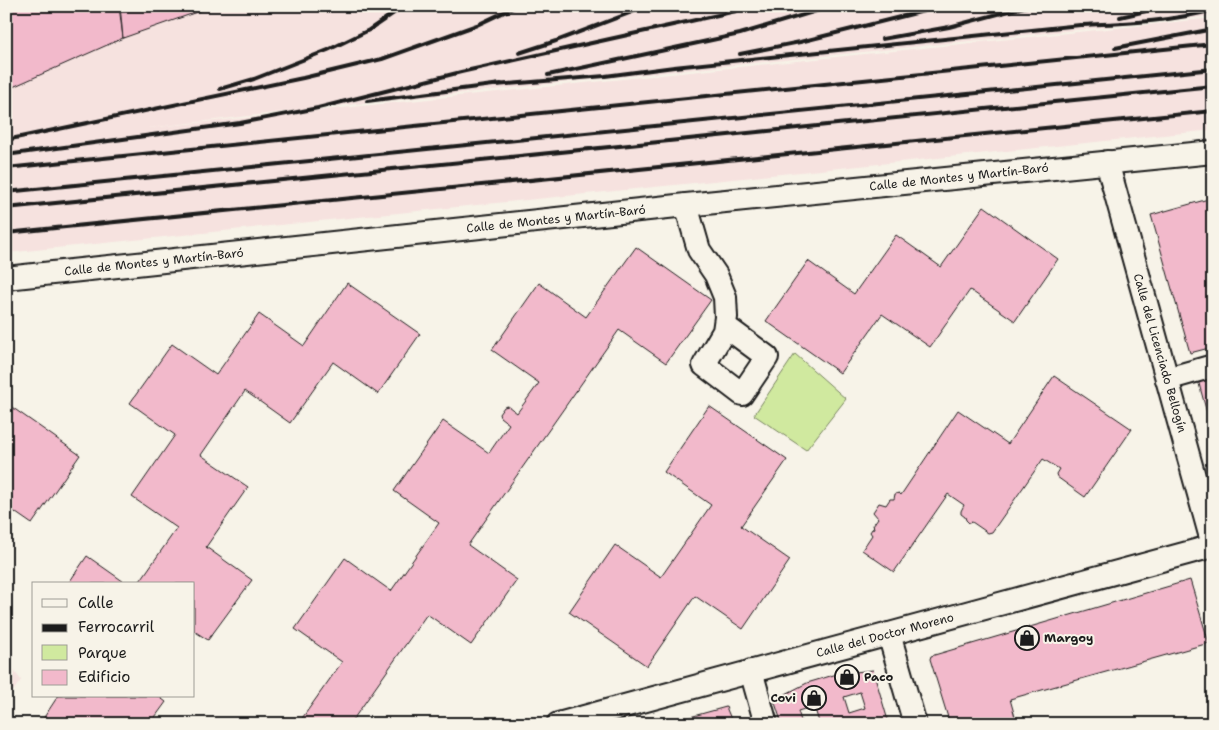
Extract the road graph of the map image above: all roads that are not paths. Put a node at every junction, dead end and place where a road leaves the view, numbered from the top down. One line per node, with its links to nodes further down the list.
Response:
1 (1213, 152): 2 (street, Calle de Montes y Martín-Baró)
2 (1107, 162): 3 (street, Calle de Montes y Martín-Baró); 7 (street, Calle del Licenciado Bellogín)
3 (686, 205): 4 (street, Calle de Montes y Martín-Baró); 5 (street)
4 (6, 278)
5 (725, 326)
6 (1213, 366): 7 (street)
7 (1167, 379): 8 (street, Calle del Licenciado Bellogín)
8 (1213, 546): 9 (street, Calle del Doctor Moreno)
9 (889, 634): 10 (street, Calle del Doctor Moreno); 13 (street)
10 (752, 671): 11 (street, Calle del Doctor Moreno); 12 (street)
11 (558, 724)
12 (766, 724)
13 (916, 724)

